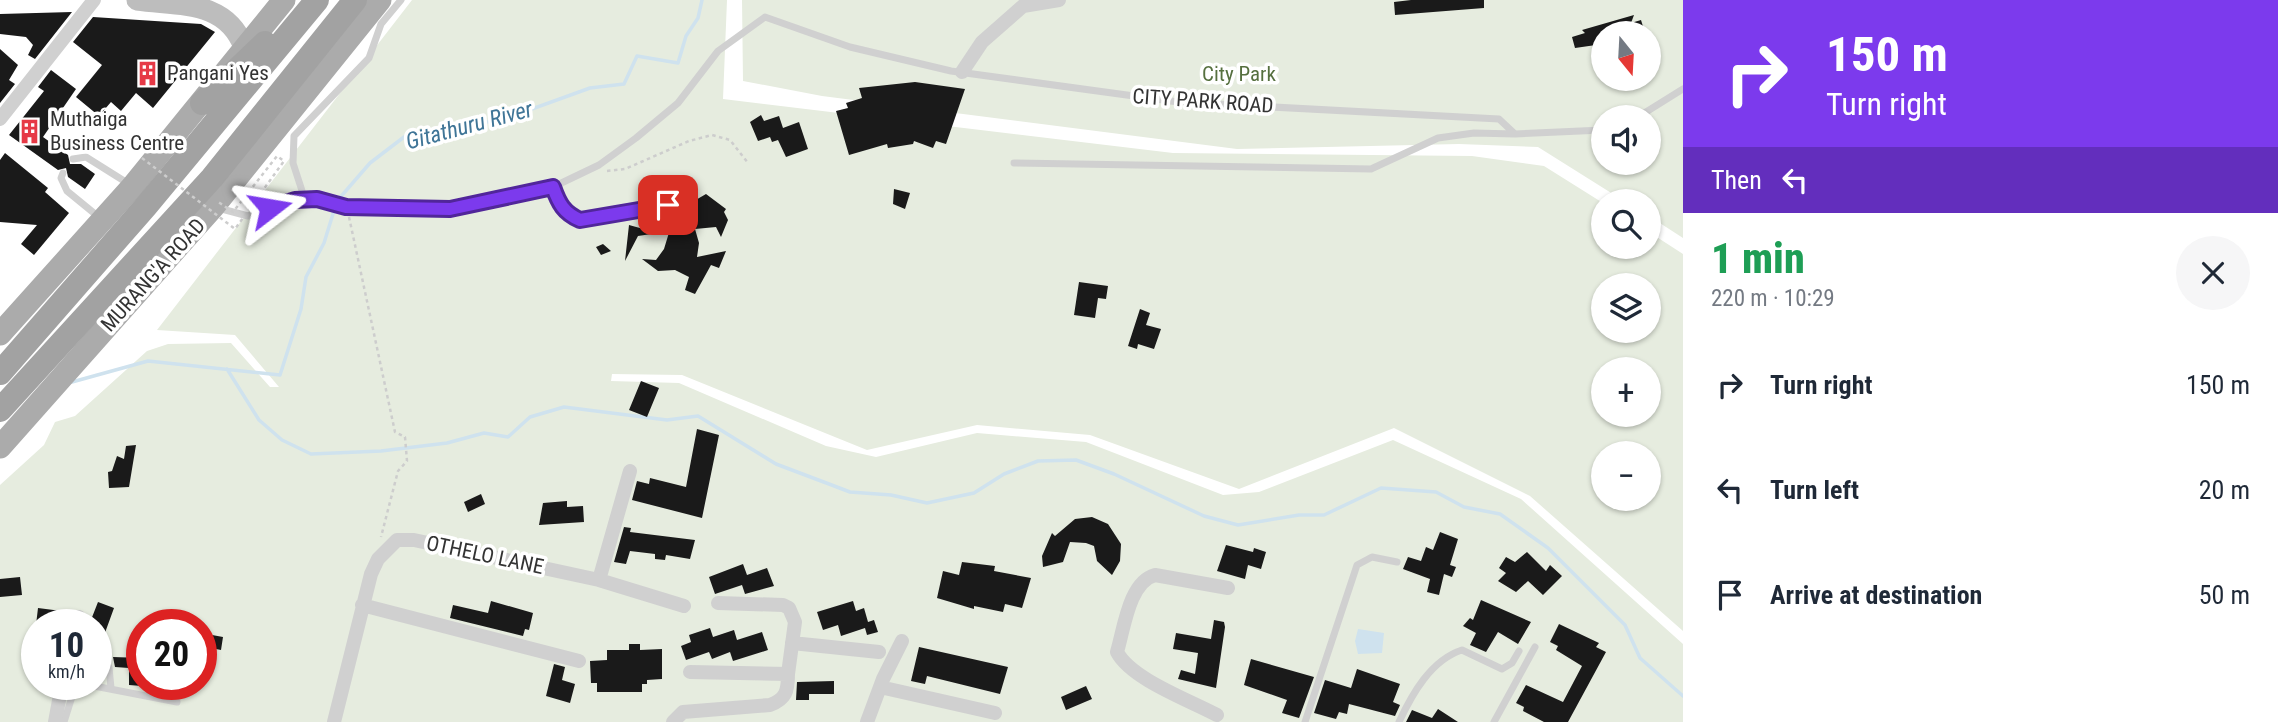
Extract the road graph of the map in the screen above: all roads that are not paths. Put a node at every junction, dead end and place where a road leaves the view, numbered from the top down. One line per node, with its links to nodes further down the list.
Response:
1 (94, 0): 15 (street)
2 (137, 0): 10 (main road)
3 (284, 0): 10 (main road)
4 (355, 0): 9 (highway, MURANG'A ROAD)
5 (380, 0): 21 (main road, MURANG'A ROAD)
6 (401, 0): 24 (lane)
7 (1059, 0): 11 (street)
8 (311, 6): 13 (highway); 29 (highway)
9 (339, 23): 21 (highway); 30 (highway, MURANG'A ROAD)
10 (244, 47): 13 (main road)
11 (961, 72): 17 (lane, CITY PARK ROAD); 23 (lane, CITY PARK ROAD)
12 (1683, 89): 14 (lane)
13 (202, 103): 22 (main road)
14 (1657, 105)
15 (0, 119)
16 (1591, 131): 17 (lane)
17 (1515, 134): 19 (lane)
18 (73, 159): 22 (lane)
19 (1014, 163)
20 (63, 173): 27 (lane)
21 (234, 179): 25 (main road, MURANG'A ROAD)
22 (132, 187): 27 (main road)
23 (553, 187): 24 (lane); 26 (lane)
24 (305, 200): 25 (lane)
25 (216, 204): 31 (main road, MURANG'A ROAD)
26 (668, 205)
27 (103, 221): 28 (main road)
28 (0, 334)
29 (0, 373)
30 (0, 410)
31 (0, 447)
32 (630, 471): 34 (street)
33 (1398, 562): 59 (lane)
34 (599, 580): 37 (street, OTHELO LANE); 38 (street, OTHELO LANE)
35 (1228, 588): 53 (street)
36 (718, 603): 40 (street)
37 (362, 605): 44 (street); 56 (street, OTHELO LANE)
38 (684, 606)
39 (902, 641): 47 (street)
40 (792, 643): 43 (street); 46 (street)
41 (1535, 647): 61 (lane)
42 (1519, 651): 60 (lane)
43 (879, 652)
44 (579, 661)
45 (690, 672): 46 (street)
46 (788, 674): 57 (street)
47 (880, 687): 52 (street); 58 (street)
48 (112, 688): 51 (lane)
49 (59, 700): 54 (street)
50 (71, 700): 55 (lane)
51 (177, 702)
52 (995, 713)
53 (1217, 715)
54 (55, 722)
55 (64, 722)
56 (334, 722)
57 (673, 722)
58 (867, 722)
59 (1305, 722)
60 (1399, 722)
61 (1494, 722)

